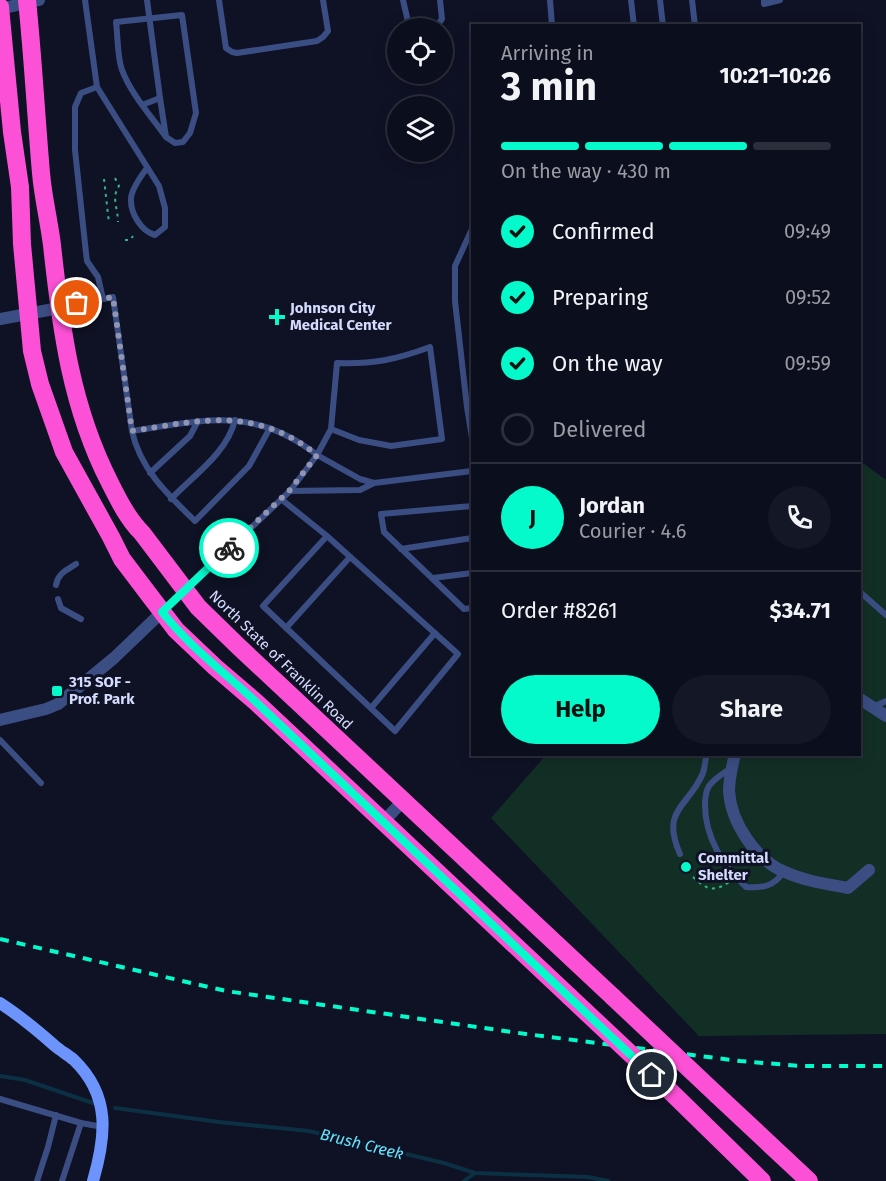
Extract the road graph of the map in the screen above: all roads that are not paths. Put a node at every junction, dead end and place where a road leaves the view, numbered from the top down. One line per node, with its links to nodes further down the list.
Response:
1 (85, 0): 22 (lane)
2 (147, 0): 15 (lane)
3 (219, 0): 4 (lane)
4 (323, 0)
5 (403, 0): 16 (lane)
6 (440, 0): 17 (lane)
7 (550, 0): 18 (lane)
8 (631, 0): 19 (lane)
9 (660, 0): 20 (lane)
10 (692, 0): 21 (lane)
11 (764, 0): 12 (lane)
12 (780, 0)
13 (32, 1): 14 (street); 29 (highway, North State of Franklin Road)
14 (0, 8): 30 (highway)
15 (150, 18): 23 (lane); 24 (lane); 25 (lane)
16 (408, 18)
17 (442, 18)
18 (552, 24)
19 (634, 24)
20 (663, 24)
21 (695, 24)
22 (97, 87): 26 (lane); 28 (lane)
23 (160, 98): 24 (lane); 25 (lane)
24 (142, 105): 25 (lane)
25 (166, 137)
26 (147, 168): 26 (lane)
27 (471, 231): 37 (lane)
28 (103, 299): 29 (lane); 36 (lane)
29 (59, 308): 30 (street); 54 (highway, North State of Franklin Road)
30 (29, 314): 31 (street); 58 (highway)
31 (0, 319)
32 (235, 420): 33 (lane); 34 (lane); 43 (lane)
33 (198, 421): 36 (lane); 40 (lane)
34 (270, 428): 38 (lane); 43 (lane)
35 (331, 429): 35 (lane); 38 (lane)
36 (132, 431): 40 (lane)
37 (471, 433)
38 (317, 455): 41 (lane); 42 (lane)
39 (471, 471): 41 (lane)
40 (150, 474): 43 (lane)
41 (374, 483): 42 (lane)
42 (290, 490): 44 (lane)
43 (171, 499)
44 (281, 499): 46 (lane); 54 (lane)
45 (471, 506): 48 (lane)
46 (327, 536): 49 (lane); 61 (lane)
47 (471, 538): 48 (lane)
48 (401, 549): 52 (lane)
49 (350, 557): 61 (lane); 62 (lane)
50 (76, 564): 53 (lane)
51 (471, 573): 52 (lane)
52 (433, 579): 57 (lane)
53 (56, 585)
54 (185, 591): 58 (lane); 74 (highway, North State of Franklin Road)
55 (861, 593): 59 (lane)
56 (58, 599): 60 (lane)
57 (471, 608)
58 (162, 612): 68 (street); 75 (highway)
59 (886, 615)
60 (81, 619)
61 (286, 628): 66 (lane)
62 (435, 633): 66 (lane); 66 (lane)
63 (861, 700): 65 (street)
64 (886, 701): 65 (lane)
65 (873, 707): 67 (street)
66 (371, 708)
67 (886, 716)
68 (0, 720)
69 (0, 740): 73 (lane)
70 (707, 756): 76 (lane)
71 (735, 756): 72 (street)
72 (732, 768): 78 (street); 78 (lane)
73 (41, 783)
74 (403, 801): 75 (street); 88 (highway, North State of Franklin Road, bridge)
75 (383, 822): 87 (highway, bridge)
76 (680, 854)
77 (869, 870): 78 (street)
78 (783, 872)
79 (0, 1004): 83 (street)
80 (0, 1099): 81 (lane)
81 (56, 1115): 82 (lane); 84 (lane)
82 (81, 1123): 83 (lane); 85 (lane)
83 (104, 1127): 86 (street)
84 (37, 1181)
85 (62, 1181)
86 (93, 1181)
87 (762, 1181)
88 (809, 1181)

